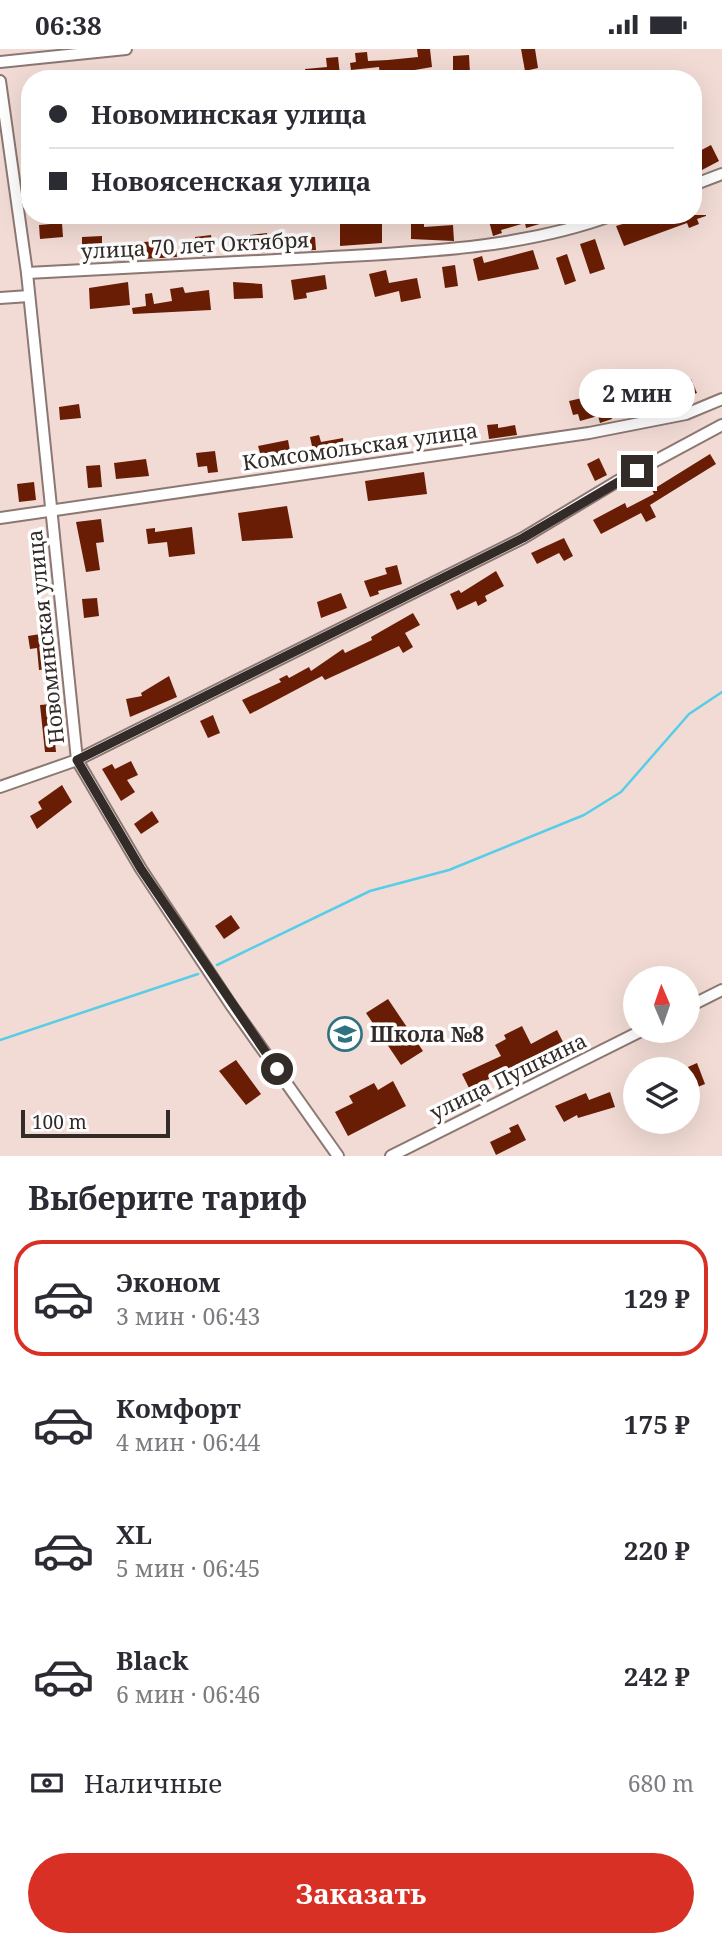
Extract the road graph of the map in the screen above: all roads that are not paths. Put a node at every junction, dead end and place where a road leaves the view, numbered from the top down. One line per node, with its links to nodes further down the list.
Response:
1 (127, 49): 2 (street)
2 (0, 62)
3 (0, 81): 7 (street, Новоминская улица)
4 (722, 174): 5 (street)
5 (702, 182)
6 (589, 224): 7 (street, улица 70 лет Октября)
7 (27, 273): 8 (street, Новоминская улица)
8 (29, 296): 9 (street); 12 (street, Новоминская улица)
9 (0, 298)
10 (722, 398): 12 (street, Комсомольская улица)
11 (722, 425): 14 (street)
12 (52, 509): 13 (street, Комсомольская улица); 14 (street, Новоминская улица)
13 (0, 518)
14 (77, 760): 15 (street); 19 (street, Новоминская улица)
15 (0, 787)
16 (722, 990): 17 (street)
17 (700, 1001)
18 (623, 1040): 20 (street, улица Пушкина)
19 (338, 1156)
20 (391, 1156)

